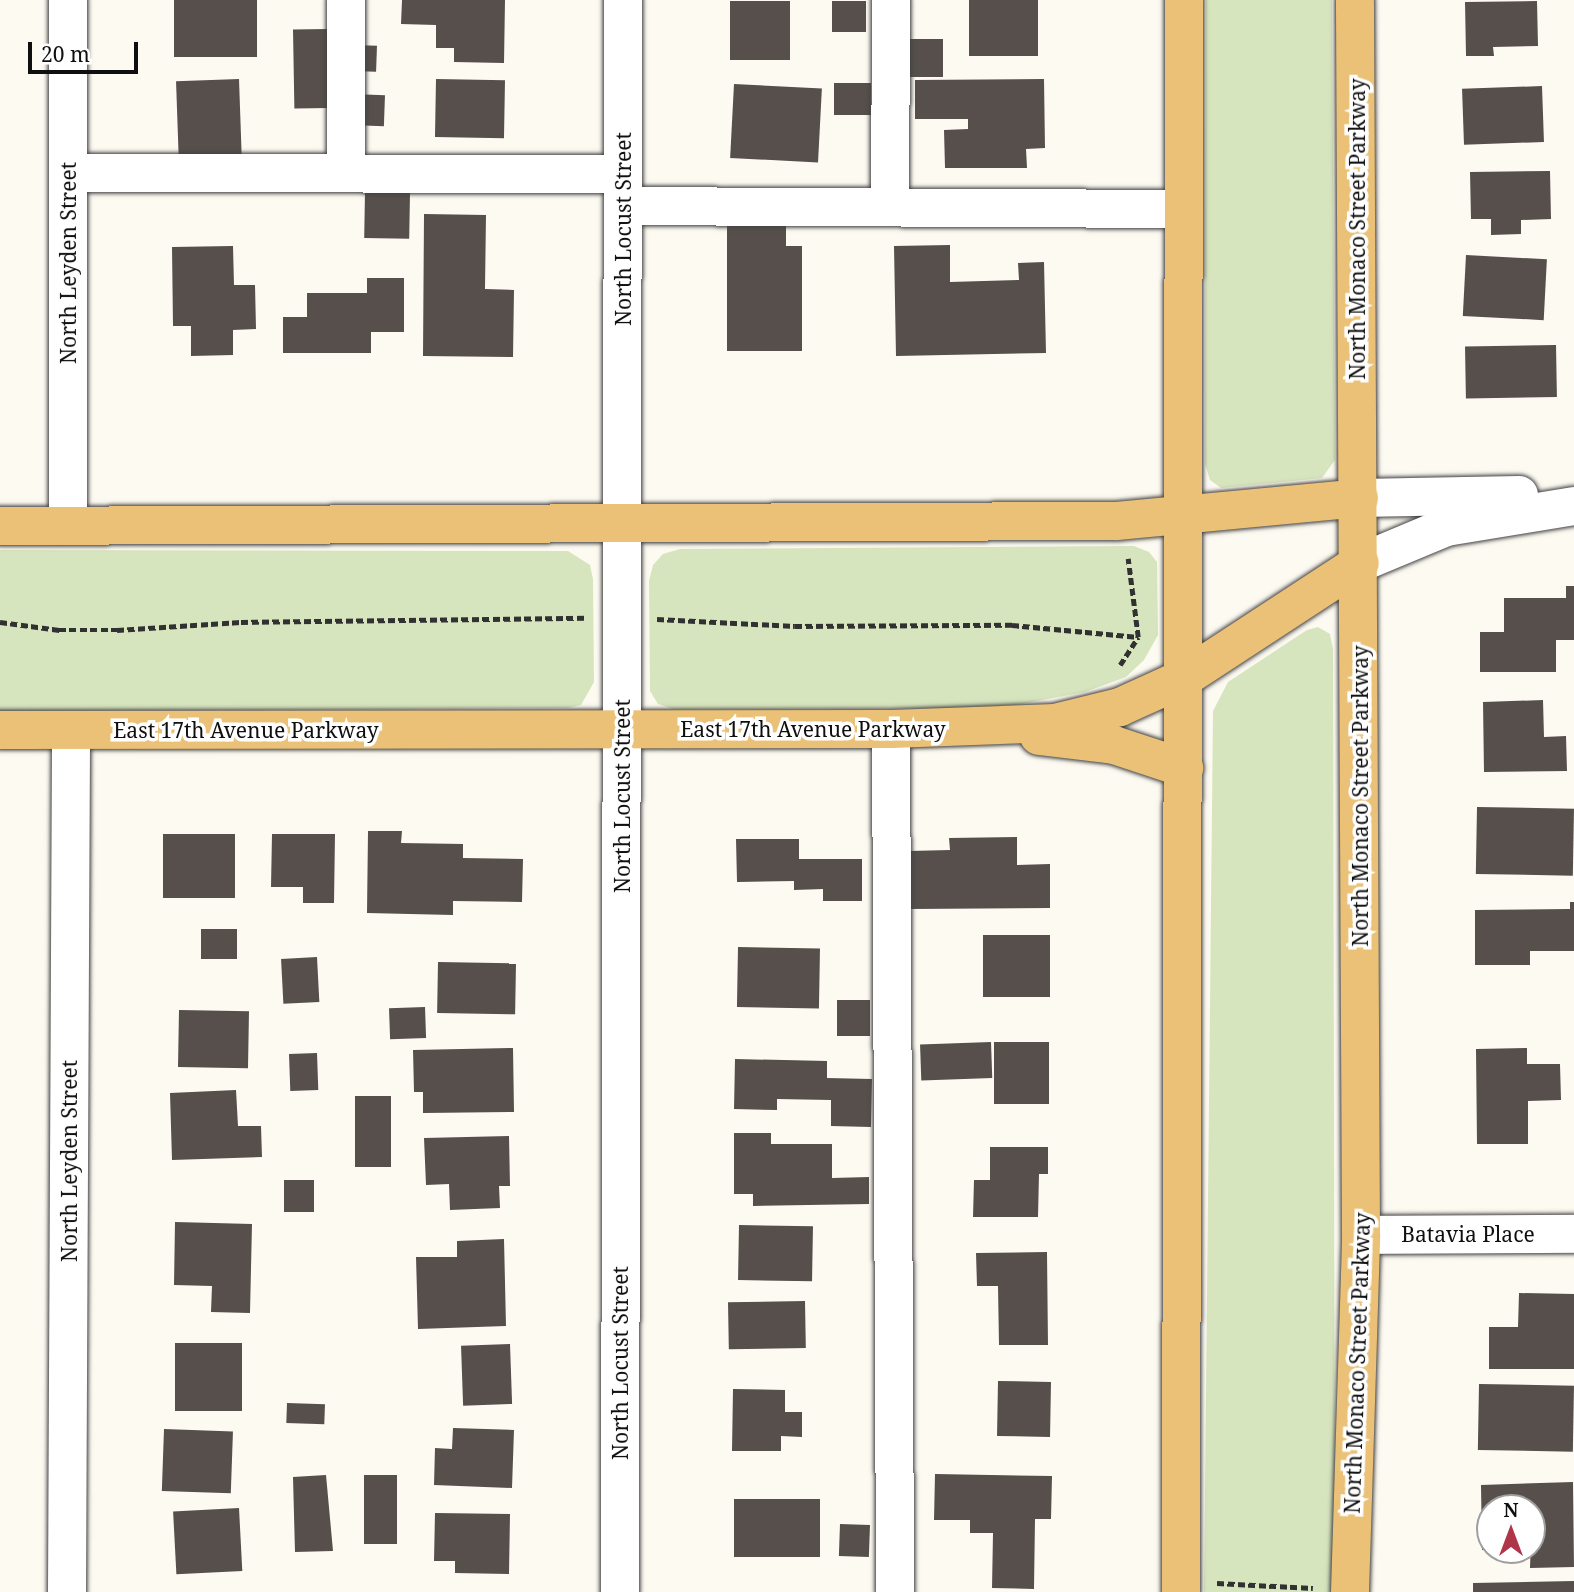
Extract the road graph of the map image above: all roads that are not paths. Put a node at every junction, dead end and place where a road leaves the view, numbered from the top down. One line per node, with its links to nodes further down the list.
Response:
1 (68, 0): 7 (street, North Leyden Street)
2 (346, 0): 8 (street)
3 (623, 0): 9 (street, North Locust Street)
4 (891, 0): 10 (street)
5 (1184, 0): 11 (main road)
6 (1355, 0): 13 (main road, North Monaco Street Parkway)
7 (68, 173): 8 (street); 18 (street, North Leyden Street)
8 (346, 173): 9 (street)
9 (623, 190): 10 (street); 16 (street, North Locust Street)
10 (890, 205): 11 (street)
11 (1184, 209): 15 (main road)
12 (1574, 497): 13 (street)
13 (1359, 498): 15 (main road); 19 (main road, North Monaco Street Parkway)
14 (1574, 506): 19 (street, East 17th Avenue Parkway)
15 (1184, 517): 16 (main road); 20 (main road)
16 (623, 524): 18 (main road); 25 (street, North Locust Street)
17 (0, 526): 18 (main road)
18 (68, 526)
19 (1360, 564): 20 (main road, East 17th Avenue Parkway); 28 (main road, North Monaco Street Parkway)
20 (1184, 678): 21 (main road, East 17th Avenue Parkway); 26 (main road)
21 (978, 728): 22 (main road, East 17th Avenue Parkway); 26 (main road)
22 (891, 729): 25 (main road, East 17th Avenue Parkway); 33 (street)
23 (0, 730): 24 (main road, East 17th Avenue Parkway)
24 (71, 730): 25 (main road, East 17th Avenue Parkway); 31 (street, North Leyden Street)
25 (622, 730): 32 (street, North Locust Street)
26 (1184, 768): 29 (main road)
27 (1574, 1234): 28 (street, Batavia Place)
28 (1362, 1235): 30 (main road, North Monaco Street Parkway)
29 (1196, 1588)
30 (1339, 1591)
31 (67, 1592)
32 (620, 1592)
33 (895, 1592)

